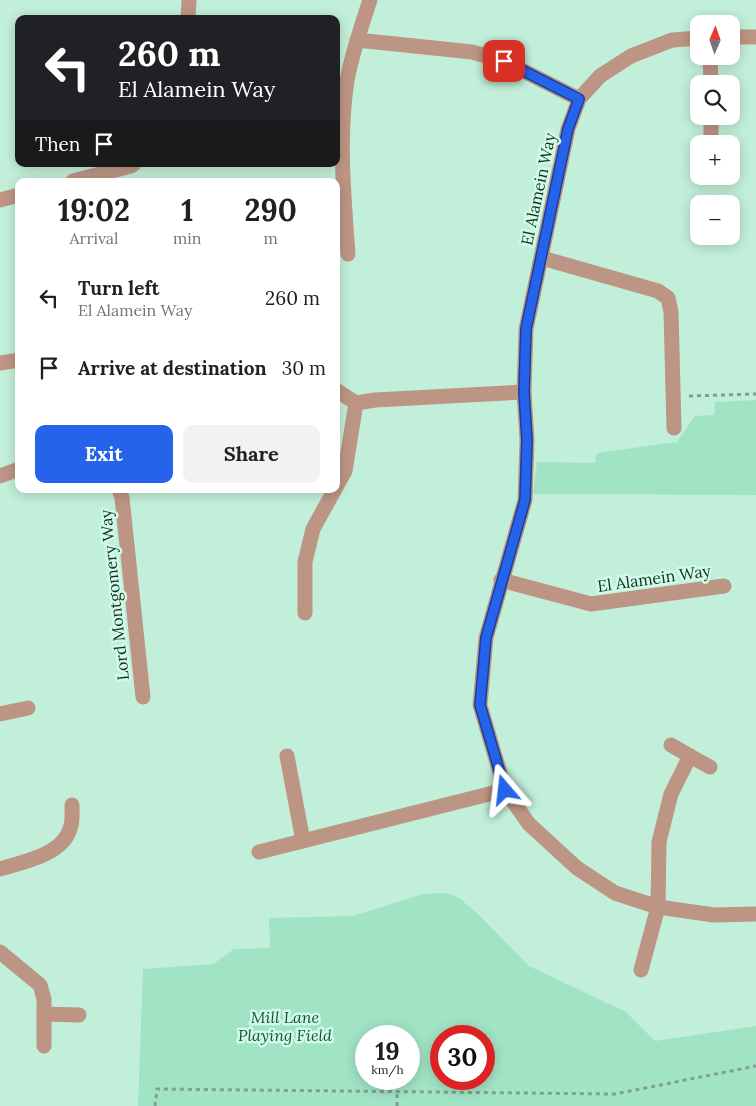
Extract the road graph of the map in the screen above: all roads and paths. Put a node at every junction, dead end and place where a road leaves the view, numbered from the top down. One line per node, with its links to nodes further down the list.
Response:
1 (189, 0): 3 (street)
2 (370, 0): 7 (street)
3 (188, 15)
4 (740, 37): 5 (street)
5 (756, 37)
6 (690, 39): 8 (street, El Alamein Way)
7 (357, 40): 8 (street); 13 (street)
8 (579, 99): 15 (street, El Alamein Way)
9 (126, 167): 10 (street)
10 (84, 178)
11 (15, 197): 12 (street)
12 (0, 200)
13 (340, 203): 14 (street)
14 (348, 254)
15 (542, 258): 18 (street, El Alamein Way); 21 (street, El Alamein Way)
16 (15, 361): 17 (street)
17 (0, 363)
18 (524, 392): 22 (street); 29 (street, El Alamein Way)
19 (340, 393): 22 (street)
20 (756, 394): 21 (path)
21 (673, 396): 23 (street, El Alamein Way)
22 (356, 403): 26 (street)
23 (674, 428)
24 (15, 470): 25 (street)
25 (0, 476)
26 (340, 480)
27 (120, 493): 32 (street, Lord Montgomery Way)
28 (333, 493): 31 (street)
29 (501, 580): 30 (street, El Alamein Way); 39 (street, El Alamein Way)
30 (724, 586)
31 (305, 613)
32 (143, 697)
33 (28, 708): 34 (street)
34 (0, 714)
35 (671, 745): 37 (street)
36 (287, 756): 41 (street)
37 (690, 756): 38 (street); 44 (street)
38 (710, 768)
39 (505, 790): 41 (street); 44 (street, El Alamein Way)
40 (72, 805): 43 (street)
41 (303, 841): 42 (street)
42 (259, 852)
43 (0, 869)
44 (658, 907): 45 (street, El Alamein Way); 47 (street)
45 (756, 914)
46 (0, 952): 48 (street)
47 (641, 970)
48 (44, 1014): 49 (street); 50 (street)
49 (79, 1014)
50 (44, 1046)
51 (756, 1066): 52 (path)
52 (397, 1093): 53 (path); 54 (path)
53 (155, 1106)
54 (397, 1106)

